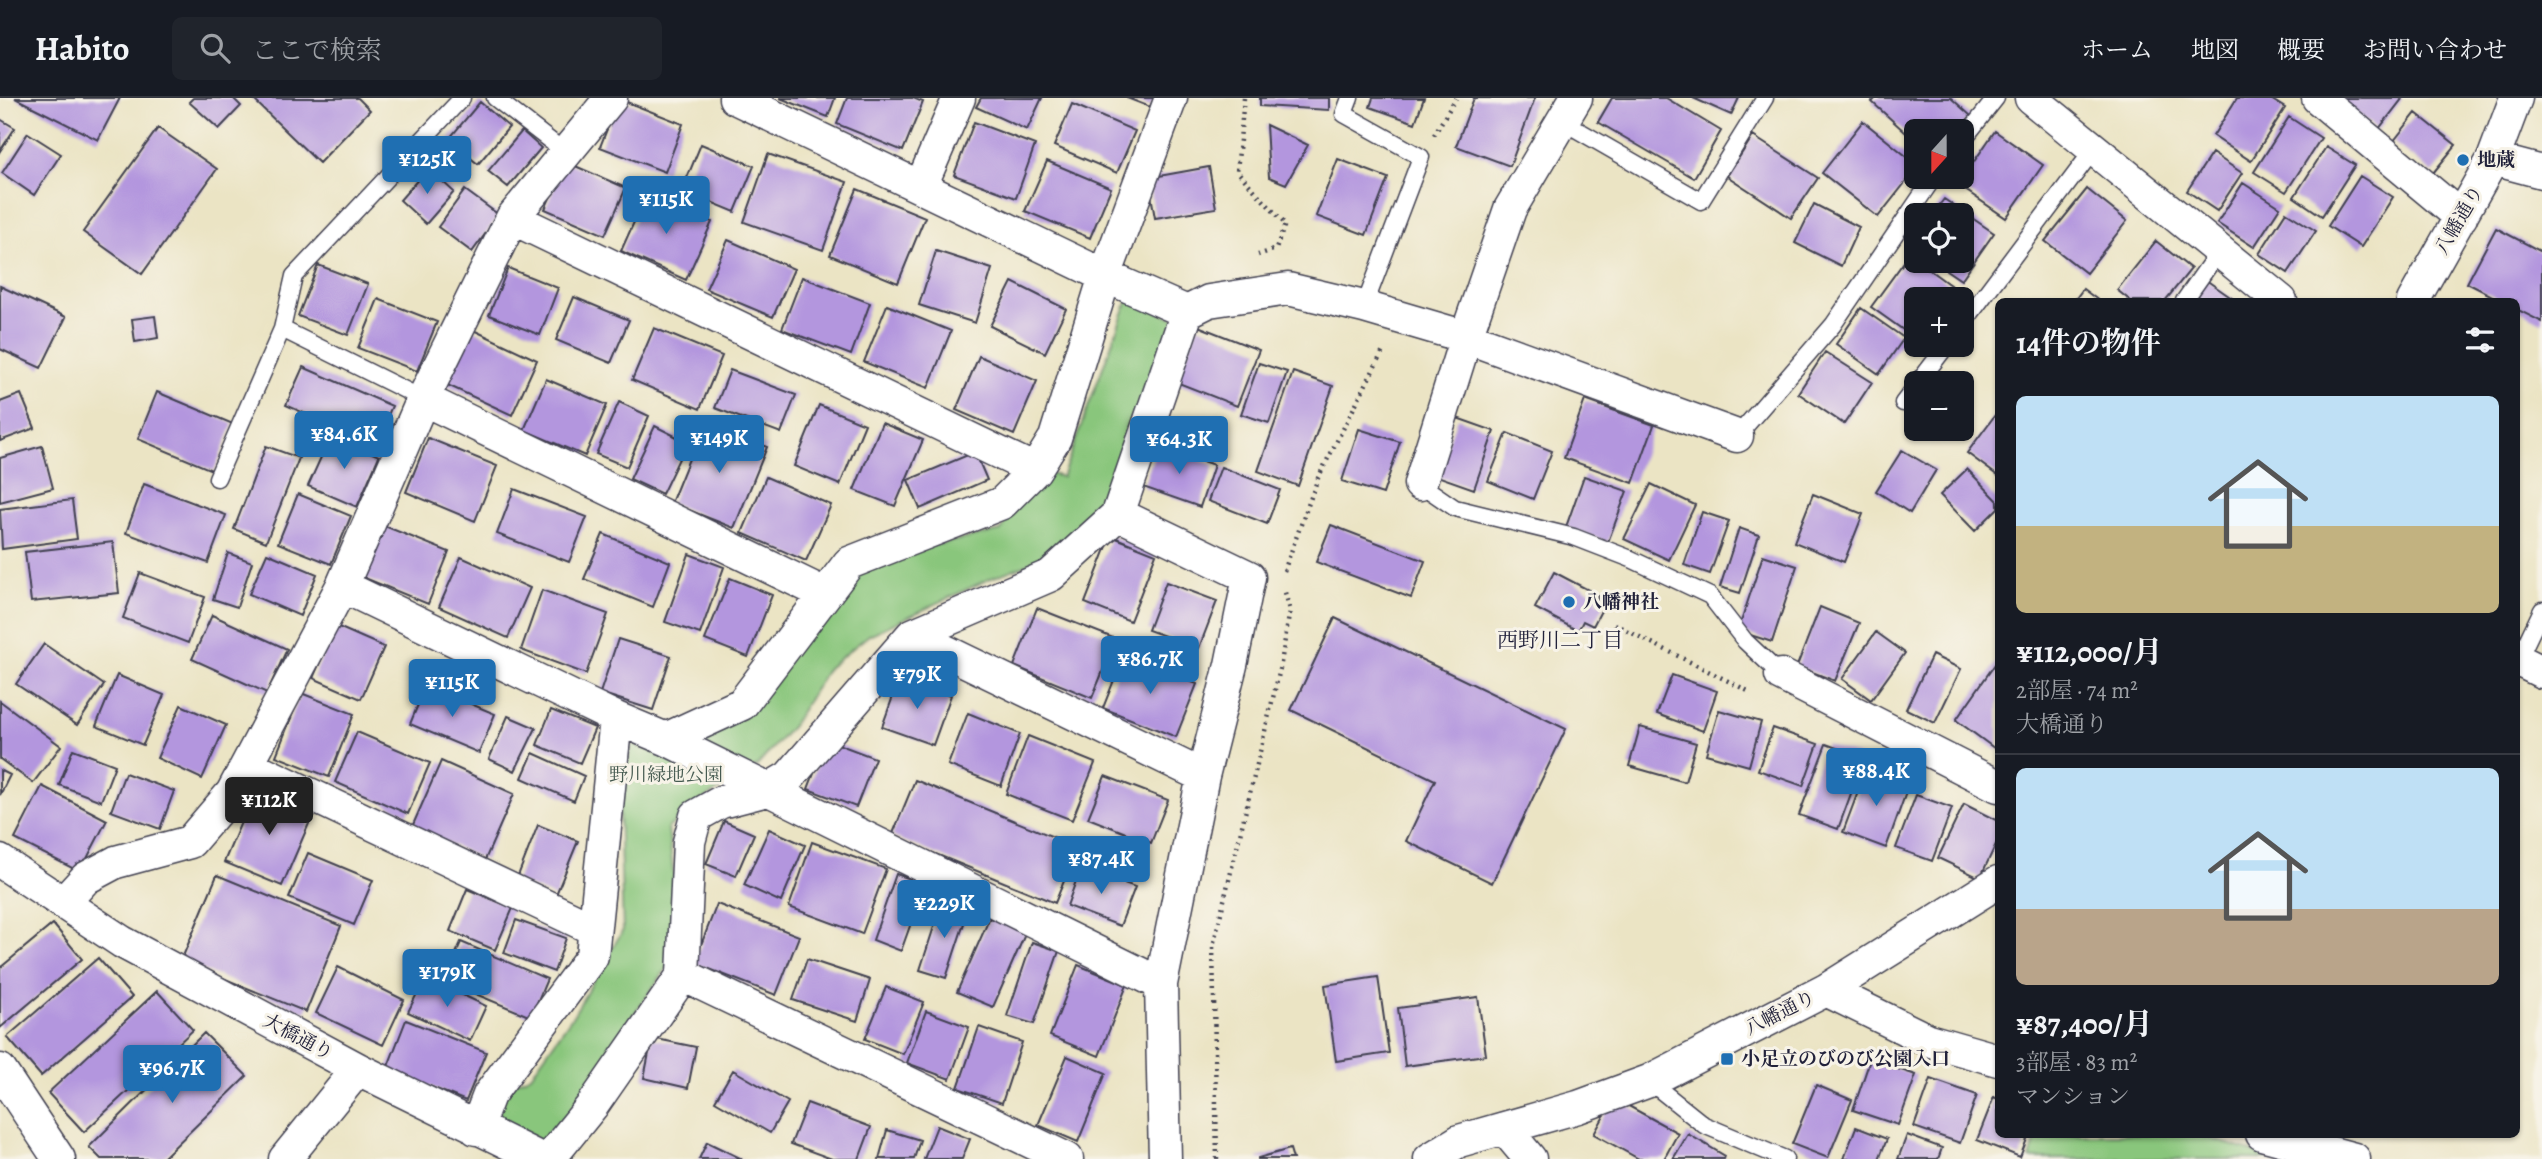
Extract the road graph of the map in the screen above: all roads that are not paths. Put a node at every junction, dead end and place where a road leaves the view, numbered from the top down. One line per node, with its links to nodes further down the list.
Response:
1 (462, 98): 31 (lane)
2 (495, 98): 16 (lane)
3 (611, 98): 16 (street)
4 (735, 98): 19 (street)
5 (959, 98): 19 (street)
6 (1171, 98): 24 (street)
7 (1350, 98): 28 (lane)
8 (1765, 98): 13 (lane)
9 (1996, 98): 14 (lane)
10 (2031, 98): 15 (street)
11 (2318, 98): 21 (street)
12 (2516, 98): 17 (street, 八幡通り)
13 (1569, 109): 32 (street)
14 (1974, 126)
15 (2094, 149): 23 (street); 29 (lane)
16 (566, 152): 22 (street)
17 (2493, 159): 18 (street); 21 (street, 八幡通り)
18 (2542, 172)
19 (921, 186): 24 (street)
20 (1926, 189): 36 (lane)
21 (2461, 216): 27 (street, 八幡通り)
22 (512, 218): 35 (street); 37 (street)
23 (2220, 251): 25 (lane); 26 (street)
24 (1105, 276): 30 (street); 37 (street)
25 (2186, 298)
26 (2277, 298)
27 (2415, 298)
28 (1364, 307): 30 (street); 32 (street)
29 (1974, 309)
30 (1187, 312): 40 (street)
31 (282, 329): 35 (lane); 38 (lane)
32 (1466, 337): 36 (street); 39 (street)
33 (1938, 357): 34 (lane)
34 (1927, 371)
35 (423, 399): 41 (street); 42 (street)
36 (1737, 436)
37 (1035, 470): 42 (street)
38 (217, 478)
39 (1420, 484): 46 (lane)
40 (1118, 514): 44 (street); 50 (street)
41 (342, 586): 47 (street); 49 (street)
42 (825, 594): 48 (street)
43 (2542, 610): 45 (lane)
44 (912, 635): 50 (street); 52 (street)
45 (2526, 664)
46 (1781, 675): 51 (street)
47 (616, 718): 48 (street); 56 (street)
48 (666, 739): 52 (street)
49 (248, 765): 55 (street); 56 (street)
50 (1203, 776): 58 (street)
51 (1995, 784)
52 (766, 790): 57 (street); 58 (street)
53 (0, 861): 55 (street, 大橋通り)
54 (1995, 884): 59 (street, 八幡通り)
55 (63, 903): 61 (street, 大橋通り)
56 (594, 929): 64 (street)
57 (683, 975): 71 (street); 72 (street)
58 (1161, 984): 73 (street)
59 (1826, 990): 60 (street); 63 (street, 八幡通り)
60 (1995, 1059)
61 (358, 1069): 64 (street, 大橋通り); 69 (street)
62 (0, 1070): 68 (street)
63 (1649, 1081): 65 (street, 八幡通り); 76 (lane)
64 (476, 1129): 70 (street, 大橋通り)
65 (1505, 1129): 74 (street, 八幡通り); 75 (street)
66 (2276, 1138): 67 (street)
67 (2340, 1157)
68 (59, 1159)
69 (285, 1159)
70 (541, 1159)
71 (549, 1159)
72 (1067, 1159)
73 (1165, 1159)
74 (1430, 1159)
75 (1530, 1159)
76 (1785, 1159)

